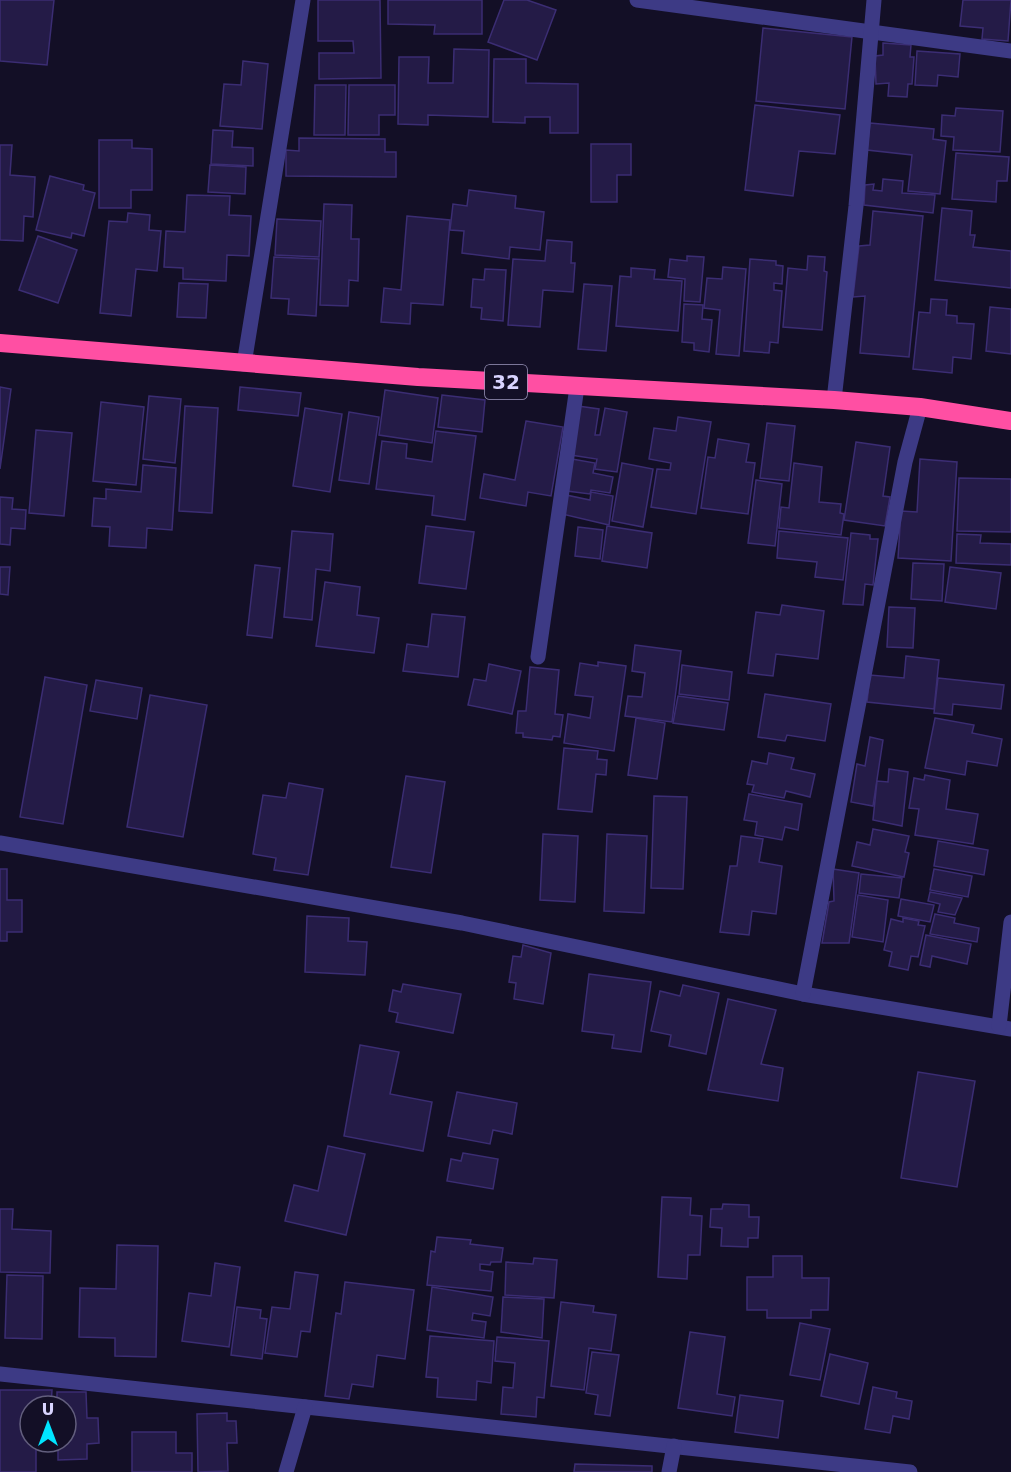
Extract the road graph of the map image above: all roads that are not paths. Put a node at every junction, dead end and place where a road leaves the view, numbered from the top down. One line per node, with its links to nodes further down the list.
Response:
1 (303, 0): 7 (street)
2 (637, 0): 4 (street)
3 (874, 0): 4 (street)
4 (871, 31): 5 (street); 9 (street)
5 (1011, 51)
6 (0, 343): 7 (highway, 32)
7 (244, 364): 8 (highway, 32)
8 (577, 387): 9 (highway, 32); 12 (street)
9 (834, 400): 10 (highway, 32)
10 (920, 407): 11 (highway, 32); 15 (street)
11 (1011, 421)
12 (538, 657)
13 (0, 843): 15 (street)
14 (1011, 922): 16 (street)
15 (803, 994): 16 (street)
16 (1005, 1028)
17 (0, 1374): 18 (street)
18 (304, 1407): 19 (street); 20 (street)
19 (674, 1446): 21 (street); 22 (street)
20 (285, 1472)
21 (669, 1472)
22 (910, 1472)

